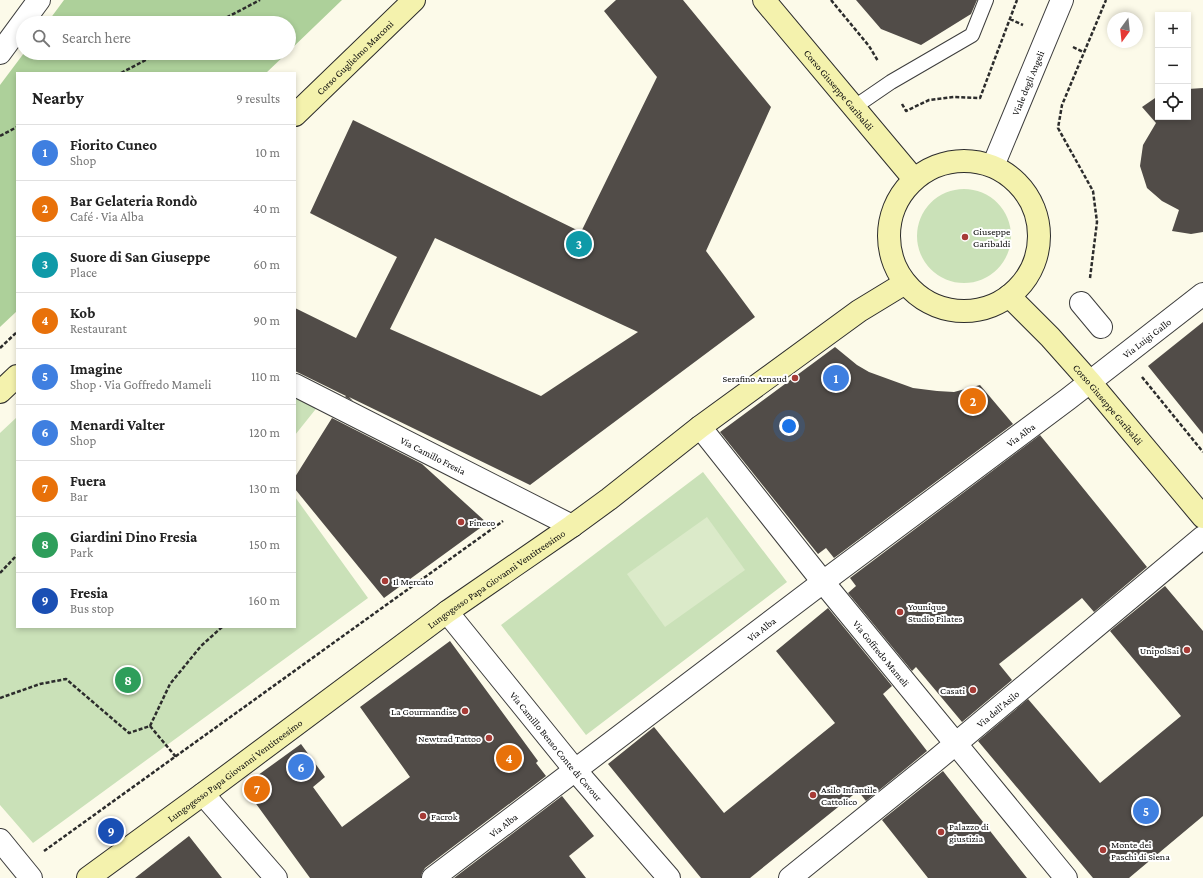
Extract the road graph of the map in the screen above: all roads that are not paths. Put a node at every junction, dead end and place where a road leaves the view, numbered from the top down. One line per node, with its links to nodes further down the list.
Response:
1 (39, 0): 6 (street)
2 (414, 0): 10 (street, Corso Guglielmo Marconi)
3 (764, 0): 9 (street, Corso Giuseppe Garibaldi)
4 (986, 0): 9 (lane)
5 (1062, 0): 11 (street, Viale degli Angeli)
6 (27, 16)
7 (16, 31): 8 (street)
8 (0, 53)
9 (853, 108): 12 (street, Corso Giuseppe Garibaldi)
10 (296, 114)
11 (993, 166): 12 (street); 15 (street)
12 (914, 179): 13 (street)
13 (905, 283): 15 (street); 22 (street, Lungogesso Papa Giovanni Ventitreesimo)
14 (1203, 294): 19 (street, Via Luigi Gallo)
15 (1009, 296): 19 (street, Corso Giuseppe Garibaldi)
16 (1081, 303): 17 (street)
17 (1101, 327)
18 (16, 377): 21 (street)
19 (1090, 382): 23 (street, Corso Giuseppe Garibaldi); 26 (street, Via Alba)
20 (296, 386): 24 (street, Via Camillo Fresia)
21 (0, 392)
22 (700, 427): 24 (street, Lungogesso Papa Giovanni Ventitreesimo); 26 (street, Via Goffredo Mameli)
23 (1203, 517)
24 (572, 526): 27 (street, Lungogesso Papa Giovanni Ventitreesimo)
25 (1203, 537): 28 (street, Via dell'Asilo)
26 (823, 582): 28 (street, Via Goffredo Mameli); 29 (street, Via Alba)
27 (447, 612): 29 (street, Via Camillo Benso Conte di Cavour); 30 (street, Lungogesso Papa Giovanni Ventitreesimo)
28 (956, 742): 37 (street, Via dell'Asilo); 38 (street, Via Goffredo Mameli)
29 (575, 770): 35 (street, Via Alba); 36 (street, Via Camillo Benso Conte di Cavour)
30 (203, 794): 33 (street, Lungogesso Papa Giovanni Ventitreesimo); 34 (street)
31 (0, 840): 32 (street)
32 (26, 873)
33 (88, 878)
34 (276, 878)
35 (433, 878)
36 (669, 878)
37 (790, 878)
38 (1066, 878)

